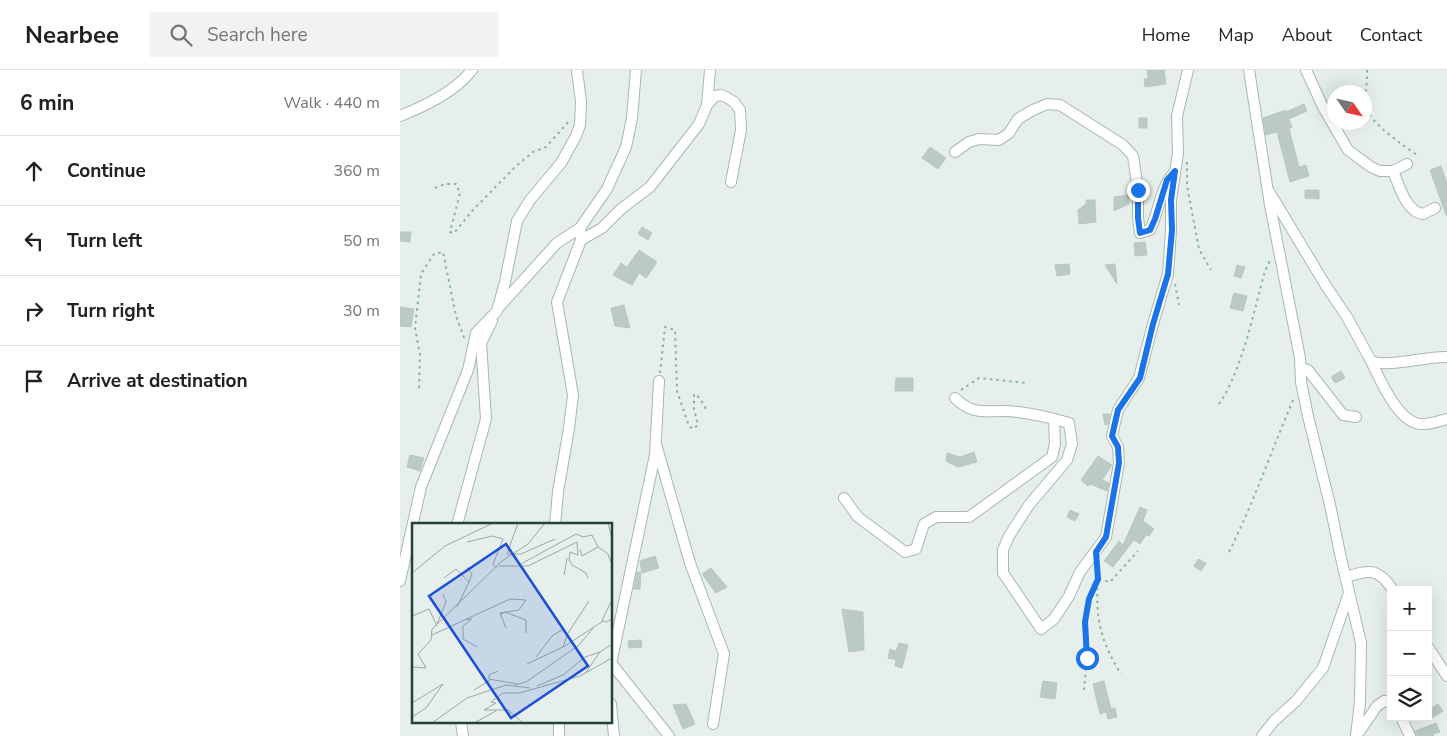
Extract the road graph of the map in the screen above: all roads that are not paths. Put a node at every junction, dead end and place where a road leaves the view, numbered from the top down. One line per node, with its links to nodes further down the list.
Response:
1 (472, 70): 9 (street)
2 (577, 70): 19 (street)
3 (636, 70): 17 (street)
4 (710, 70): 8 (street)
5 (1188, 70): 12 (street)
6 (1248, 70): 15 (street)
7 (1306, 70): 13 (street)
8 (707, 105): 14 (street); 18 (street)
9 (400, 116)
10 (955, 152): 12 (street)
11 (1407, 164): 13 (street)
12 (1175, 171): 27 (street)
13 (1393, 171): 16 (street)
14 (730, 182)
15 (1267, 188): 21 (street); 22 (street)
16 (1435, 208)
17 (580, 228): 18 (street); 19 (street)
18 (581, 240): 32 (street)
19 (497, 311): 30 (street); 31 (street)
20 (1447, 357): 21 (street)
21 (1371, 361): 26 (street)
22 (1301, 368): 25 (street); 34 (street)
23 (659, 381): 28 (street)
24 (955, 398): 27 (street)
25 (1356, 417)
26 (1447, 418)
27 (1054, 419): 29 (street)
28 (656, 444): 39 (street); 46 (street)
29 (844, 498)
30 (413, 523)
31 (458, 523)
32 (555, 523)
33 (412, 527): 35 (street)
34 (1346, 577): 36 (street); 37 (street)
35 (400, 581)
36 (1390, 586)
37 (1349, 592): 44 (street); 51 (street)
38 (1432, 653): 41 (street)
39 (612, 659)
40 (612, 665): 48 (street)
41 (1447, 676)
42 (1387, 701): 51 (street)
43 (612, 715): 47 (street)
44 (1274, 721): 49 (street); 50 (street)
45 (1403, 721): 52 (street)
46 (713, 724)
47 (614, 736)
48 (668, 736)
49 (1262, 736)
50 (1272, 736)
51 (1356, 736)
52 (1410, 736)

